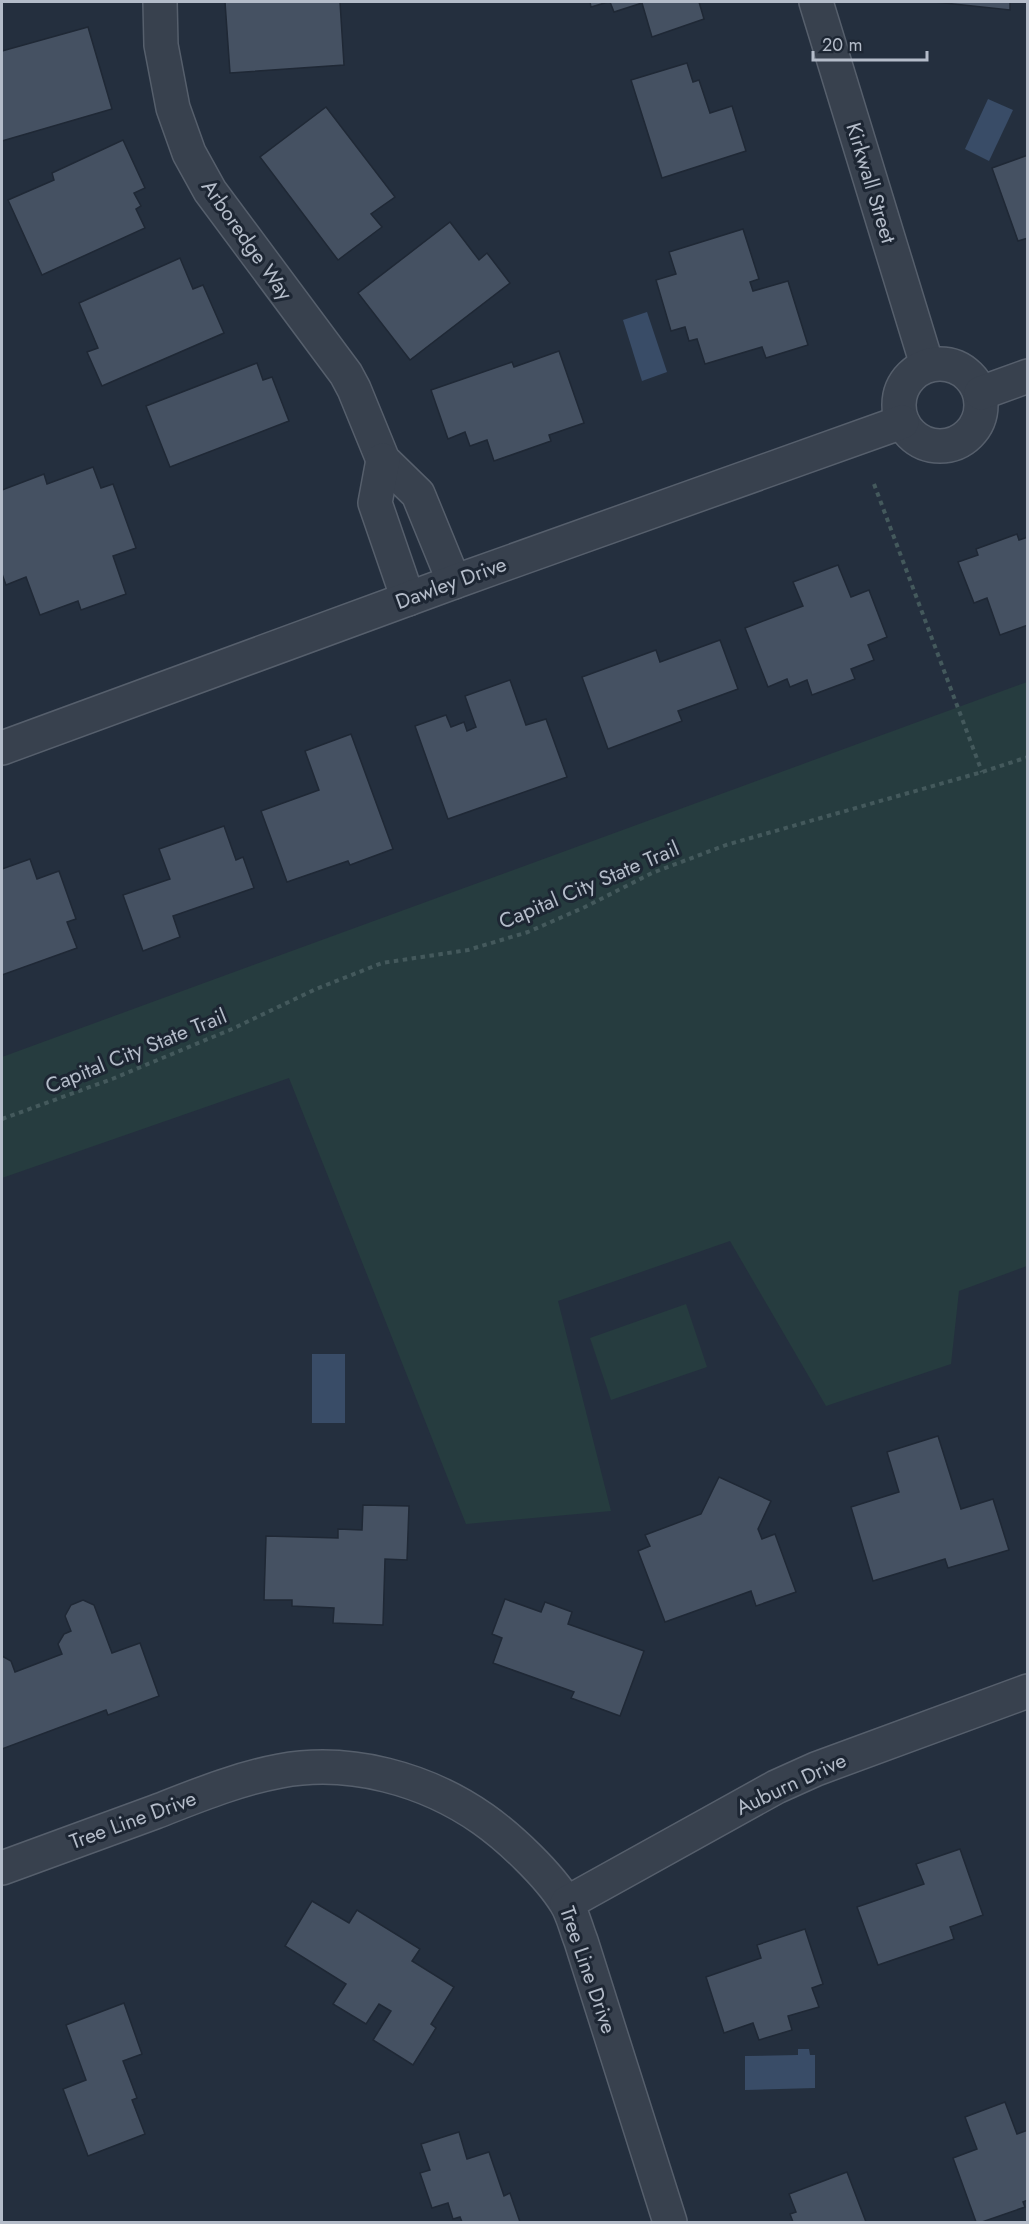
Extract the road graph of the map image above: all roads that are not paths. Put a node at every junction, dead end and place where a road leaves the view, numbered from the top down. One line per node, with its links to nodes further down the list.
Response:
1 (160, 2): 7 (street, Arboredge Way)
2 (816, 2): 3 (street, Kirkwall Street)
3 (927, 365): 5 (street); 6 (street)
4 (1028, 376): 5 (street)
5 (981, 393): 6 (street)
6 (902, 422): 8 (street, Dawley Drive)
7 (383, 460): 8 (street, Arboredge Way); 9 (street)
8 (454, 582): 9 (street, Dawley Drive)
9 (408, 599): 10 (street, Dawley Drive)
10 (2, 748)
11 (1028, 1691): 13 (street, Auburn Drive)
12 (2, 1869): 13 (street, Tree Line Drive)
13 (567, 1903): 14 (street, Tree Line Drive)
14 (670, 2223)

